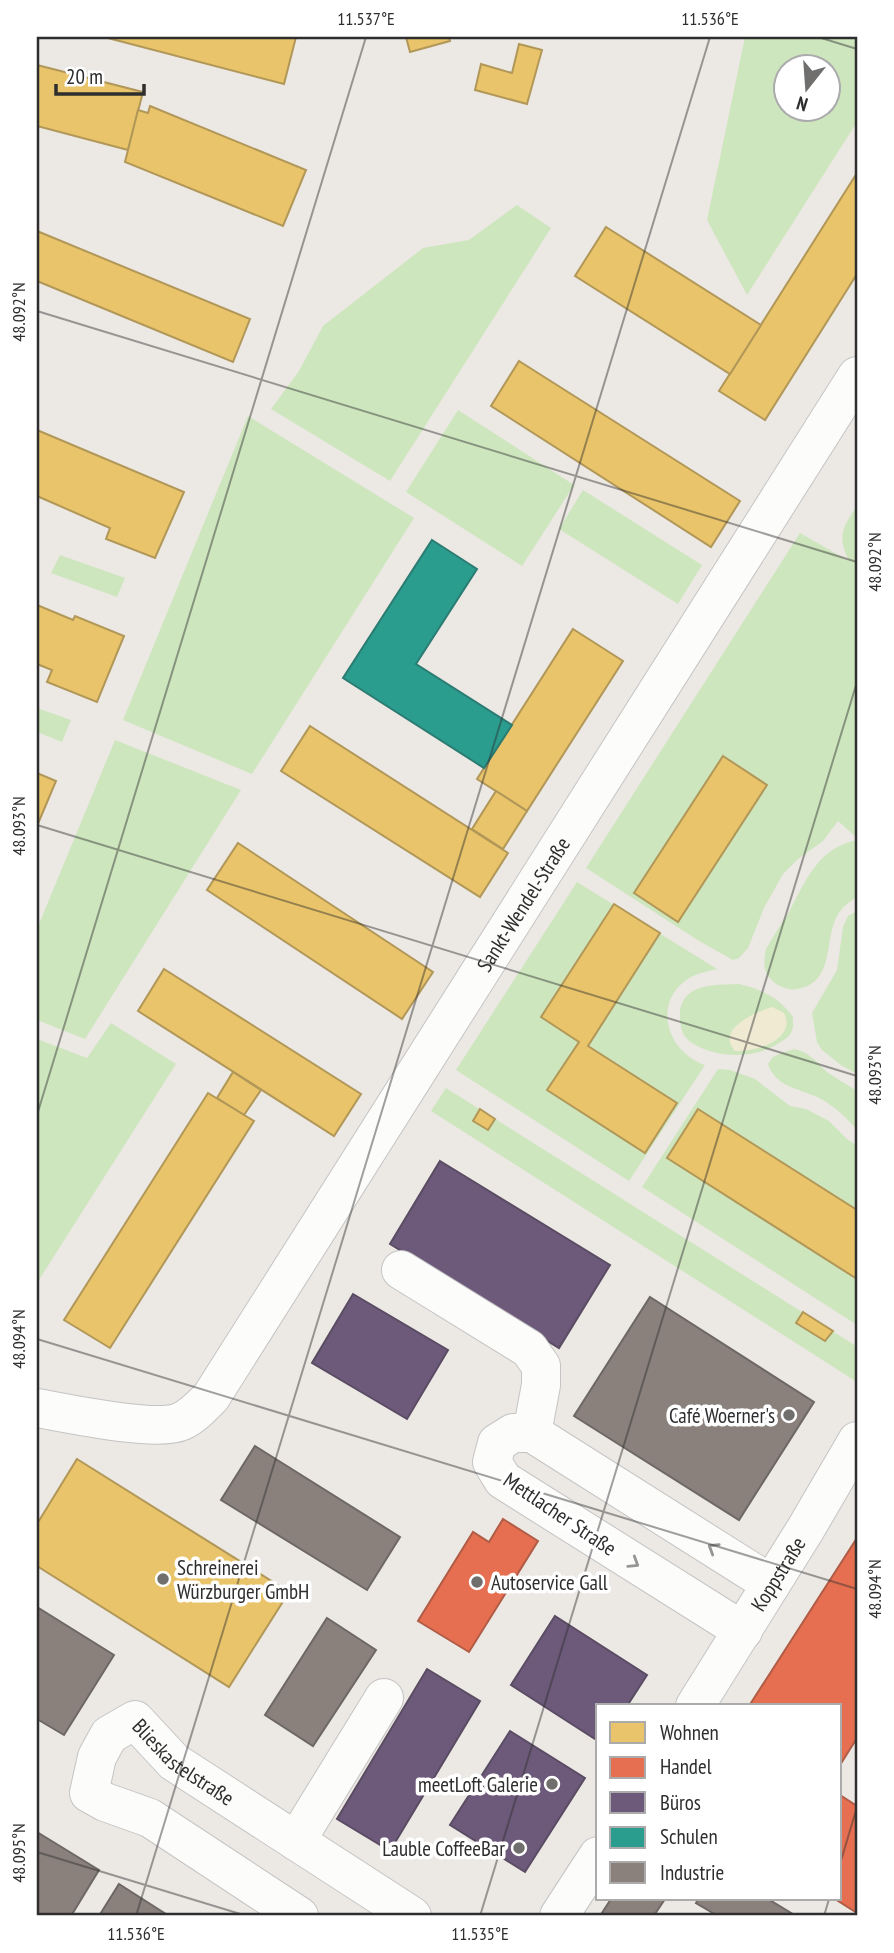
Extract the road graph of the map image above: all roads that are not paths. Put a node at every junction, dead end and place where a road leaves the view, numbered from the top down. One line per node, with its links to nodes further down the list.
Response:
1 (857, 376): 3 (street, Sankt-Wendel-Straße)
2 (401, 1270): 4 (street)
3 (37, 1408)
4 (532, 1433): 6 (street, one-way to 4); 7 (street, Mettlacher Straße, one-way to 7)
5 (857, 1441): 6 (street, Koppstraße)
6 (771, 1584): 7 (street, Koppstraße)
7 (743, 1631): 9 (street, Koppstraße)
8 (384, 1698): 10 (street)
9 (696, 1704)
10 (296, 1841): 12 (street, Blieskastelstraße); 13 (street, Blieskastelstraße)
11 (596, 1859): 14 (street)
12 (299, 1916)
13 (412, 1916)
14 (559, 1916)

